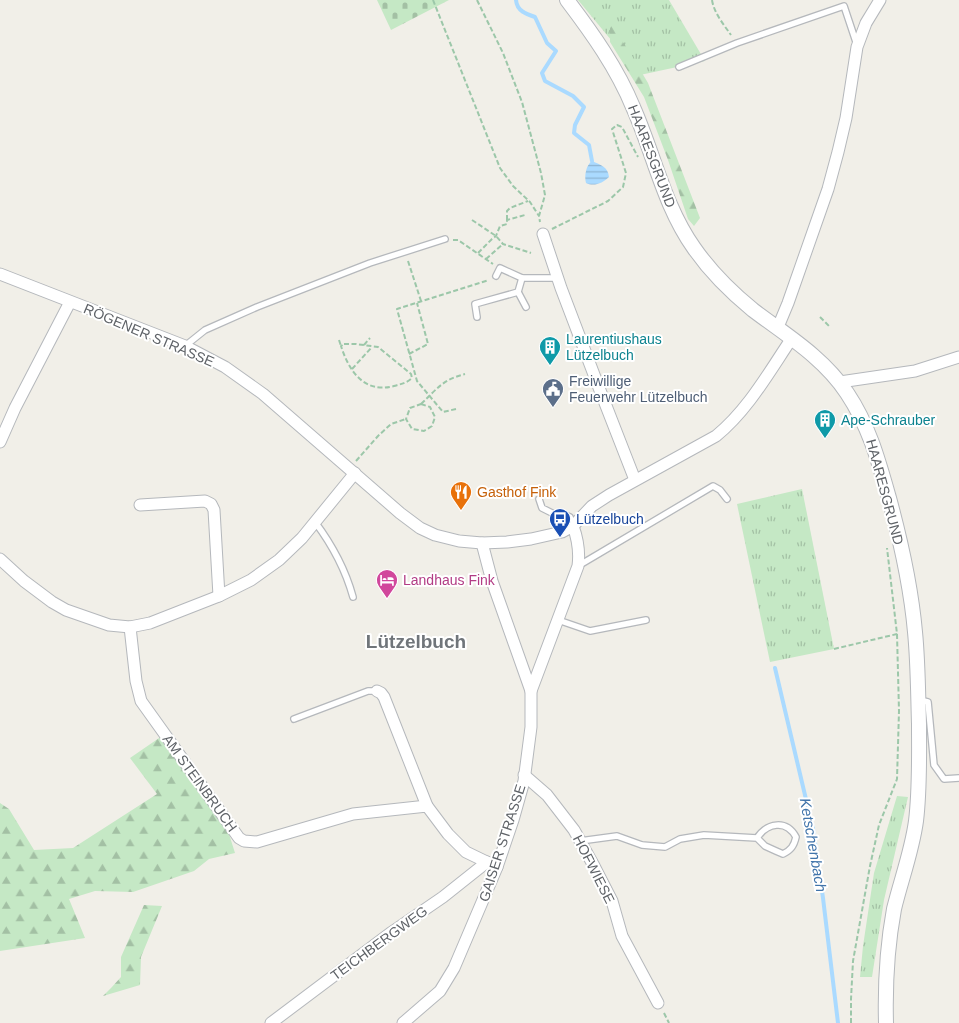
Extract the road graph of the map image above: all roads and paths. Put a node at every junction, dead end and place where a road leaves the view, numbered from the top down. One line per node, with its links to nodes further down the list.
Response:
1 (432, 0): 10 (path)
2 (478, 0): 12 (path)
3 (567, 0): 35 (street, HAARESGRUND)
4 (712, 0): 6 (path)
5 (880, 0): 7 (street)
6 (737, 43): 7 (lane); 8 (lane)
7 (857, 47): 35 (street)
8 (679, 67)
9 (638, 158): 15 (path)
10 (528, 201): 12 (path); 14 (path)
11 (525, 215): 14 (path)
12 (539, 216): 15 (path)
13 (472, 220): 16 (path)
14 (506, 220): 16 (path)
15 (542, 234): 27 (street)
16 (496, 236): 18 (path); 21 (path)
17 (446, 239): 19 (lane); 21 (path)
18 (503, 244): 20 (path); 22 (path)
19 (406, 252): 29 (path); 41 (lane)
20 (531, 253)
21 (478, 254): 22 (path)
22 (486, 259): 23 (path)
23 (500, 268): 25 (lane); 26 (lane)
24 (0, 274): 30 (street, RÖGENER STRASSE)
25 (496, 276): 29 (path)
26 (522, 278): 27 (lane); 28 (lane)
27 (558, 278): 56 (street)
28 (518, 292): 32 (lane); 33 (lane)
29 (421, 301): 31 (path)
30 (70, 302): 41 (street, RÖGENER STRASSE); 54 (street)
31 (417, 303): 44 (path); 44 (path)
32 (526, 307)
33 (476, 317)
34 (820, 317): 36 (path)
35 (778, 327): 38 (street, HAARESGRUND)
36 (830, 327)
37 (370, 338): 40 (path)
38 (792, 338): 49 (street, HAARESGRUND); 56 (street)
39 (339, 340): 42 (path)
40 (364, 345): 42 (path); 43 (path)
41 (185, 346): 55 (street, RÖGENER STRASSE)
42 (341, 346): 46 (path)
43 (372, 347): 46 (path); 47 (path)
44 (409, 354): 47 (path)
45 (959, 357): 49 (street)
46 (352, 369): 47 (path)
47 (413, 374): 50 (path)
48 (466, 374): 50 (path)
49 (840, 382): 75 (street, HAARESGRUND)
50 (430, 396): 51 (path); 52 (path)
51 (422, 404): 53 (path); 53 (path)
52 (456, 408)
53 (406, 419): 55 (path)
54 (0, 442)
55 (352, 471): 60 (street); 63 (street, RÖGENER STRASSE)
56 (635, 480): 61 (street)
57 (539, 498): 61 (lane)
58 (727, 499): 65 (lane)
59 (140, 505): 66 (street)
60 (316, 522): 66 (street); 67 (lane)
61 (573, 526): 63 (street, RÖGENER STRASSE); 65 (street, GAISER STRASSE)
62 (886, 540): 71 (path)
63 (482, 544): 73 (street)
64 (0, 559): 70 (street)
65 (578, 566): 68 (street, GAISER STRASSE)
66 (219, 596): 70 (street)
67 (353, 597)
68 (558, 620): 69 (lane); 73 (street, GAISER STRASSE)
69 (646, 620)
70 (130, 627): 79 (street, AM STEINBRUCH)
71 (897, 634): 72 (path); 86 (path)
72 (834, 649)
73 (531, 691): 77 (street, GAISER STRASSE)
74 (377, 692): 76 (lane); 79 (street)
75 (918, 700): 78 (lane); 87 (street, HAARESGRUND)
76 (294, 719)
77 (524, 776): 81 (street, HOFWIESE); 82 (street, GAISER STRASSE)
78 (959, 778)
79 (427, 806): 82 (street)
80 (756, 838): 80 (lane); 81 (lane)
81 (580, 841): 83 (street, HOFWIESE)
82 (492, 864): 84 (street, TEICHBERGWEG); 85 (street, GAISER STRASSE)
83 (658, 1003)
84 (272, 1023)
85 (403, 1023)
86 (851, 1023)
87 (886, 1023)

